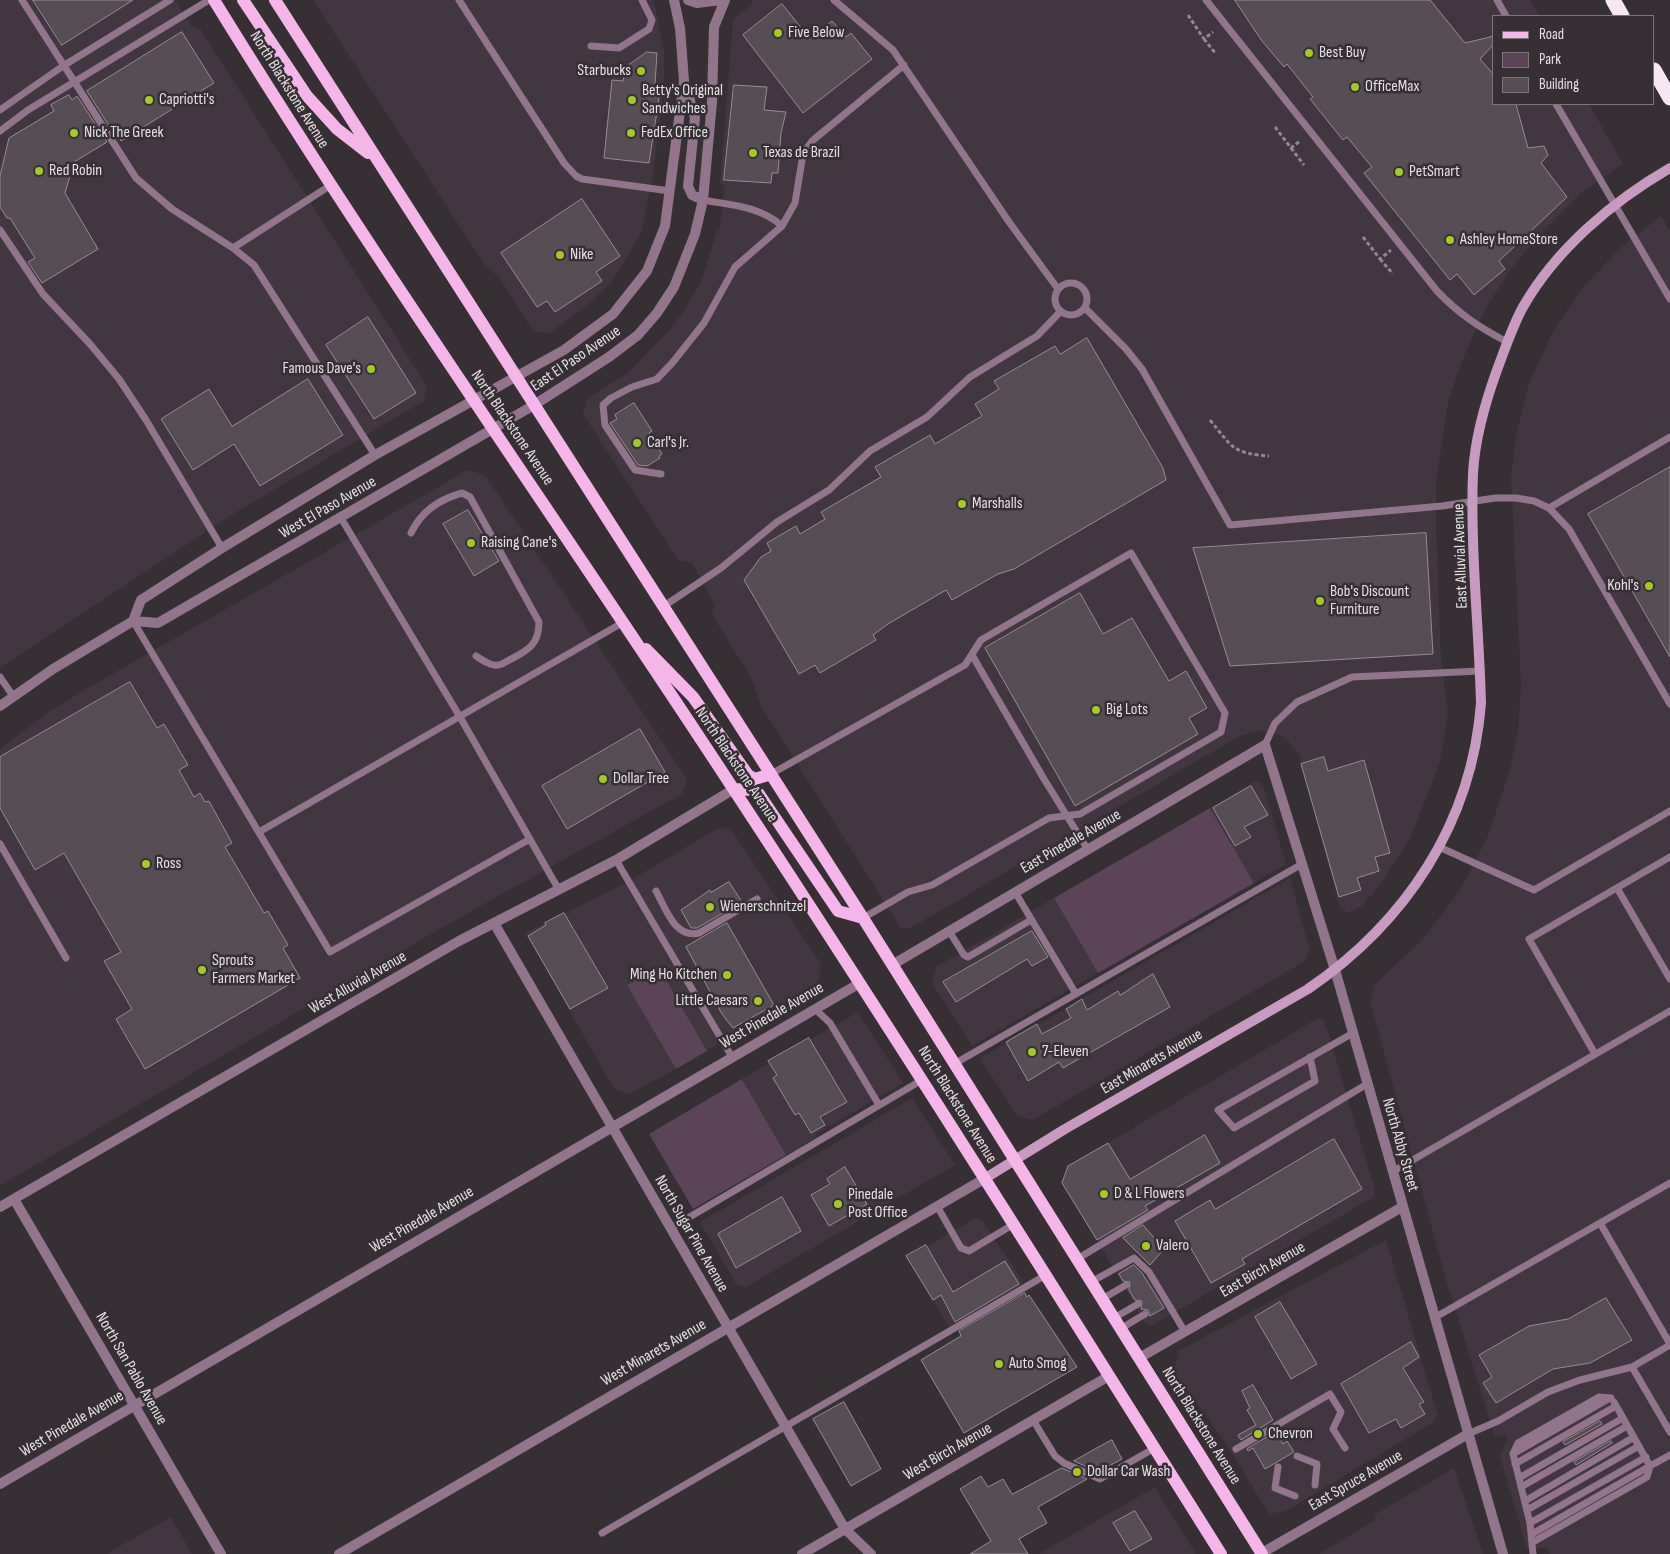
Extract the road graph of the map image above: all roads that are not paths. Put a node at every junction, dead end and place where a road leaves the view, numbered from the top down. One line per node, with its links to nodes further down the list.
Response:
1 (22, 0): 21 (lane)
2 (170, 0): 21 (lane)
3 (209, 0): 24 (lane)
4 (214, 0): 31 (main road, North Blackstone Avenue)
5 (243, 0): 29 (main road)
6 (274, 0): 29 (main road, North Blackstone Avenue)
7 (459, 0): 32 (lane)
8 (642, 0): 19 (lane)
9 (674, 0): 23 (street, East El Paso Avenue)
10 (688, 0): 11 (street)
11 (720, 0)
12 (725, 0): 33 (street, East El Paso Avenue)
13 (834, 0): 20 (lane)
14 (1206, 0): 42 (lane)
15 (1496, 0): 17 (lane)
16 (1613, 0): 18 (highway)
17 (1505, 15)
18 (1621, 15)
19 (591, 46)
20 (904, 65): 35 (lane); 38 (lane)
21 (63, 66): 24 (lane); 27 (lane)
22 (1655, 72): 25 (highway)
23 (684, 81): 32 (street, East El Paso Avenue); 33 (street)
24 (73, 82): 28 (lane); 37 (lane)
25 (1670, 98)
26 (1557, 105): 34 (lane)
27 (0, 110)
28 (0, 131)
29 (376, 159): 43 (main road, North Blackstone Avenue)
30 (1670, 168): 34 (main road, East Alluvial Avenue)
31 (331, 185): 37 (lane); 44 (main road, North Blackstone Avenue)
32 (670, 190): 43 (street, East El Paso Avenue)
33 (703, 200): 35 (lane); 45 (street, East El Paso Avenue)
34 (1614, 205): 39 (lane); 42 (main road, East Alluvial Avenue)
35 (782, 226): 49 (lane)
36 (0, 230): 54 (lane)
37 (233, 248): 48 (lane)
38 (1058, 289): 40 (lane); 41 (lane)
39 (1670, 298)
40 (1085, 308): 41 (lane); 50 (lane)
41 (1061, 311): 55 (lane)
42 (1507, 342): 50 (main road, East Alluvial Avenue)
43 (516, 377): 44 (street, West El Paso Avenue); 45 (main road, North Blackstone Avenue)
44 (473, 400): 46 (main road, North Blackstone Avenue); 48 (street, West El Paso Avenue)
45 (534, 405): 46 (street, West El Paso Avenue); 55 (main road, North Blackstone Avenue)
46 (493, 429): 52 (street, West El Paso Avenue); 57 (main road, North Blackstone Avenue)
47 (1670, 437): 51 (lane)
48 (375, 455): 54 (street, West El Paso Avenue)
49 (661, 474)
50 (1473, 501): 51 (lane); 60 (main road, East Alluvial Avenue)
51 (1549, 508): 63 (lane)
52 (341, 518): 56 (street, West El Paso Avenue); 65 (lane)
53 (412, 532): 59 (lane)
54 (222, 548): 56 (street, West El Paso Avenue)
55 (664, 606): 67 (main road, North Blackstone Avenue)
56 (133, 621): 62 (street); 71 (lane)
57 (622, 624): 65 (lane); 67 (main road); 68 (main road, North Blackstone Avenue)
58 (972, 655): 67 (lane); 70 (lane); 70 (lane)
59 (476, 656)
60 (1480, 672): 66 (lane); 74 (main road, East Alluvial Avenue)
61 (0, 677): 62 (lane)
62 (13, 696): 64 (street)
63 (1670, 704)
64 (0, 706)
65 (460, 717): 71 (lane); 72 (lane)
66 (1265, 746): 75 (street, East Pinedale Avenue); 78 (street, North Abby Street)
67 (771, 774): 84 (main road, North Blackstone Avenue)
68 (734, 789): 77 (street, West Alluvial Avenue); 84 (main road); 92 (main road, North Blackstone Avenue)
69 (1670, 811): 74 (lane)
70 (1066, 816): 75 (lane); 84 (lane)
71 (259, 832): 72 (lane)
72 (530, 839): 80 (lane)
73 (0, 844): 88 (lane)
74 (1438, 847): 90 (main road, East Alluvial Avenue)
75 (1088, 850): 82 (street, East Pinedale Avenue)
76 (1670, 857): 79 (lane)
77 (616, 860): 80 (street, West Alluvial Avenue); 98 (lane)
78 (1302, 864): 90 (street, North Abby Street); 93 (lane)
79 (1617, 888): 91 (lane); 97 (lane)
80 (559, 890): 86 (street, West Alluvial Avenue)
81 (656, 891): 83 (lane)
82 (1015, 892): 85 (lane); 87 (street, East Pinedale Avenue)
83 (757, 899)
84 (863, 918): 89 (main road, North Blackstone Avenue)
85 (1031, 920): 87 (lane); 93 (lane)
86 (494, 923): 104 (street, North Sugar Pine Avenue); 109 (street, West Alluvial Avenue)
87 (949, 931): 89 (street, East Pinedale Avenue)
88 (66, 958)
89 (892, 965): 100 (main road, North Blackstone Avenue)
90 (1335, 970): 96 (street, North Abby Street); 105 (main road, East Minarets Avenue)
91 (1670, 979)
92 (860, 983): 94 (street, West Pinedale Avenue); 101 (main road, North Blackstone Avenue)
93 (1076, 994): 100 (lane)
94 (815, 1009): 98 (street, West Pinedale Avenue); 103 (lane)
95 (1670, 1011): 97 (lane)
96 (1353, 1033): 99 (lane); 102 (street, North Abby Street)
97 (1595, 1054): 106 (lane)
98 (732, 1057): 104 (street, West Pinedale Avenue)
99 (1310, 1057): 99 (lane)
100 (954, 1064): 105 (main road, North Blackstone Avenue)
101 (922, 1080): 103 (lane); 107 (main road, North Blackstone Avenue)
102 (1367, 1084): 106 (street, North Abby Street); 116 (lane)
103 (879, 1105): 115 (lane)
104 (612, 1127): 115 (street, North Sugar Pine Avenue); 131 (street, West Pinedale Avenue)
105 (1015, 1160): 107 (main road, East Minarets Avenue); 116 (main road, North Blackstone Avenue)
106 (1392, 1172): 112 (street, North Abby Street)
107 (984, 1179): 110 (street, West Minarets Avenue); 114 (main road, North Blackstone Avenue)
108 (1670, 1183): 113 (lane)
109 (14, 1199): 111 (street, West Alluvial Avenue); 131 (street, North San Pablo Avenue)
110 (937, 1206): 114 (lane); 125 (street, West Minarets Avenue)
111 (0, 1207)
112 (1402, 1207): 123 (street, North Abby Street); 126 (street, East Birch Avenue)
113 (1600, 1223): 123 (lane); 127 (lane)
114 (1014, 1224): 117 (main road, North Blackstone Avenue)
115 (671, 1228): 125 (street, North Sugar Pine Avenue)
116 (1077, 1259): 118 (main road, North Blackstone Avenue)
117 (1046, 1275): 130 (main road, North Blackstone Avenue); 135 (lane)
118 (1092, 1282): 120 (main road, North Blackstone Avenue); 126 (lane)
119 (1126, 1286): 120 (lane)
120 (1102, 1299): 124 (main road, North Blackstone Avenue)
121 (1138, 1304): 124 (lane)
122 (1145, 1314): 124 (lane)
123 (1434, 1318): 138 (street, North Abby Street)
124 (1117, 1324): 128 (main road, North Blackstone Avenue)
125 (728, 1328): 135 (street, North Sugar Pine Avenue); 162 (street, West Minarets Avenue)
126 (1185, 1332): 128 (street, East Birch Avenue)
127 (1670, 1345): 129 (lane)
128 (1139, 1358): 166 (main road, North Blackstone Avenue)
129 (1632, 1367): 137 (lane); 138 (lane)
130 (1109, 1376): 134 (street, West Birch Avenue); 141 (main road, North Blackstone Avenue)
131 (134, 1405): 151 (street, West Pinedale Avenue); 161 (street, North San Pablo Avenue)
132 (1616, 1406): 133 (lane); 147 (lane); 147 (lane)
133 (1623, 1418): 136 (lane); 150 (lane)
134 (1033, 1420): 141 (lane); 158 (street, West Birch Avenue)
135 (786, 1426): 158 (street, North Sugar Pine Avenue); 159 (lane)
136 (1627, 1426): 139 (lane); 153 (lane)
137 (1670, 1432)
138 (1468, 1434): 166 (street, East Spruce Avenue); 167 (street, North Abby Street)
139 (1634, 1437): 140 (lane); 155 (lane)
140 (1639, 1446): 146 (lane); 156 (lane)
141 (1154, 1448): 165 (main road, North Blackstone Avenue)
142 (1345, 1448): 143 (lane)
143 (1236, 1449)
144 (1670, 1455): 148 (lane)
145 (1297, 1456): 152 (lane)
146 (1646, 1457): 148 (lane); 157 (lane)
147 (1515, 1464): 150 (lane)
148 (1650, 1466): 160 (lane)
149 (1278, 1467): 154 (lane)
150 (1519, 1478): 153 (lane)
151 (0, 1484)
152 (1315, 1485)
153 (1521, 1487): 155 (lane)
154 (1295, 1496)
155 (1525, 1501): 156 (lane)
156 (1527, 1510): 157 (lane)
157 (1530, 1523): 160 (lane)
158 (845, 1529): 163 (street, West Birch Avenue); 164 (street, North Sugar Pine Avenue)
159 (602, 1532)
160 (1532, 1538): 168 (lane)
161 (221, 1554)
162 (339, 1554)
163 (802, 1554)
164 (871, 1554)
165 (1221, 1554)
166 (1261, 1554)
167 (1503, 1554)
168 (1532, 1554)

